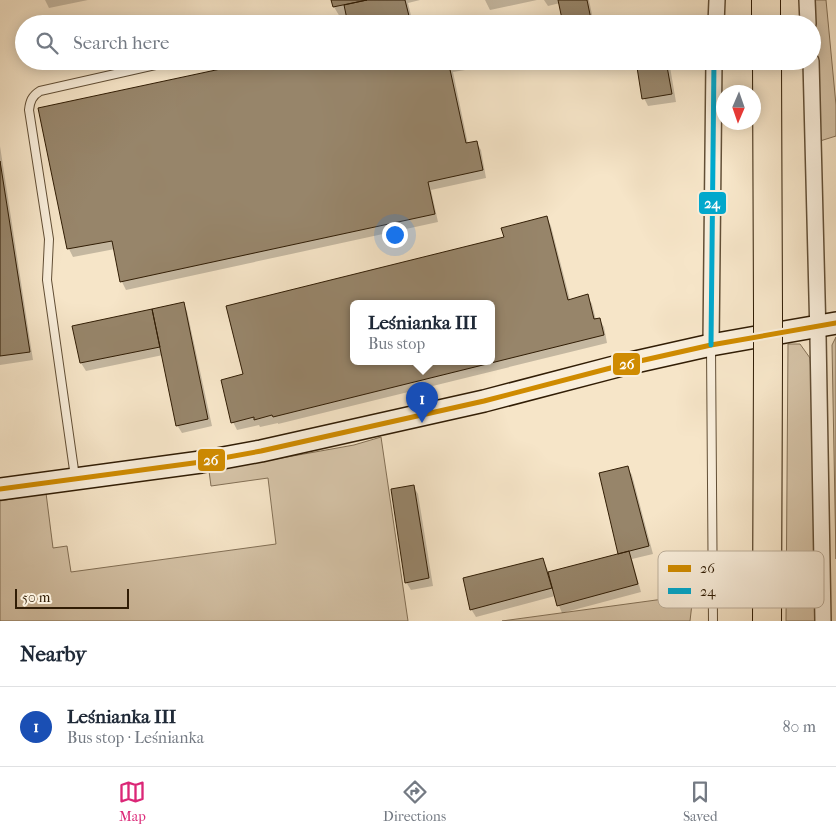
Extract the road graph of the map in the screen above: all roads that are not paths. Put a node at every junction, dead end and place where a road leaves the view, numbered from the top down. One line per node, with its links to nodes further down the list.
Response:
1 (717, 0): 4 (street)
2 (766, 0): 5 (highway)
3 (807, 0): 6 (street)
4 (716, 15)
5 (766, 15)
6 (808, 15)
7 (133, 70): 13 (lane)
8 (714, 70): 12 (street)
9 (767, 70): 16 (highway, bridge)
10 (812, 70): 11 (street)
11 (827, 325): 12 (street); 19 (street)
12 (711, 346): 13 (street); 15 (lane)
13 (75, 479): 14 (street)
14 (0, 489)
15 (712, 551)
16 (766, 551)
17 (712, 608): 18 (lane)
18 (712, 621)
19 (824, 621)

